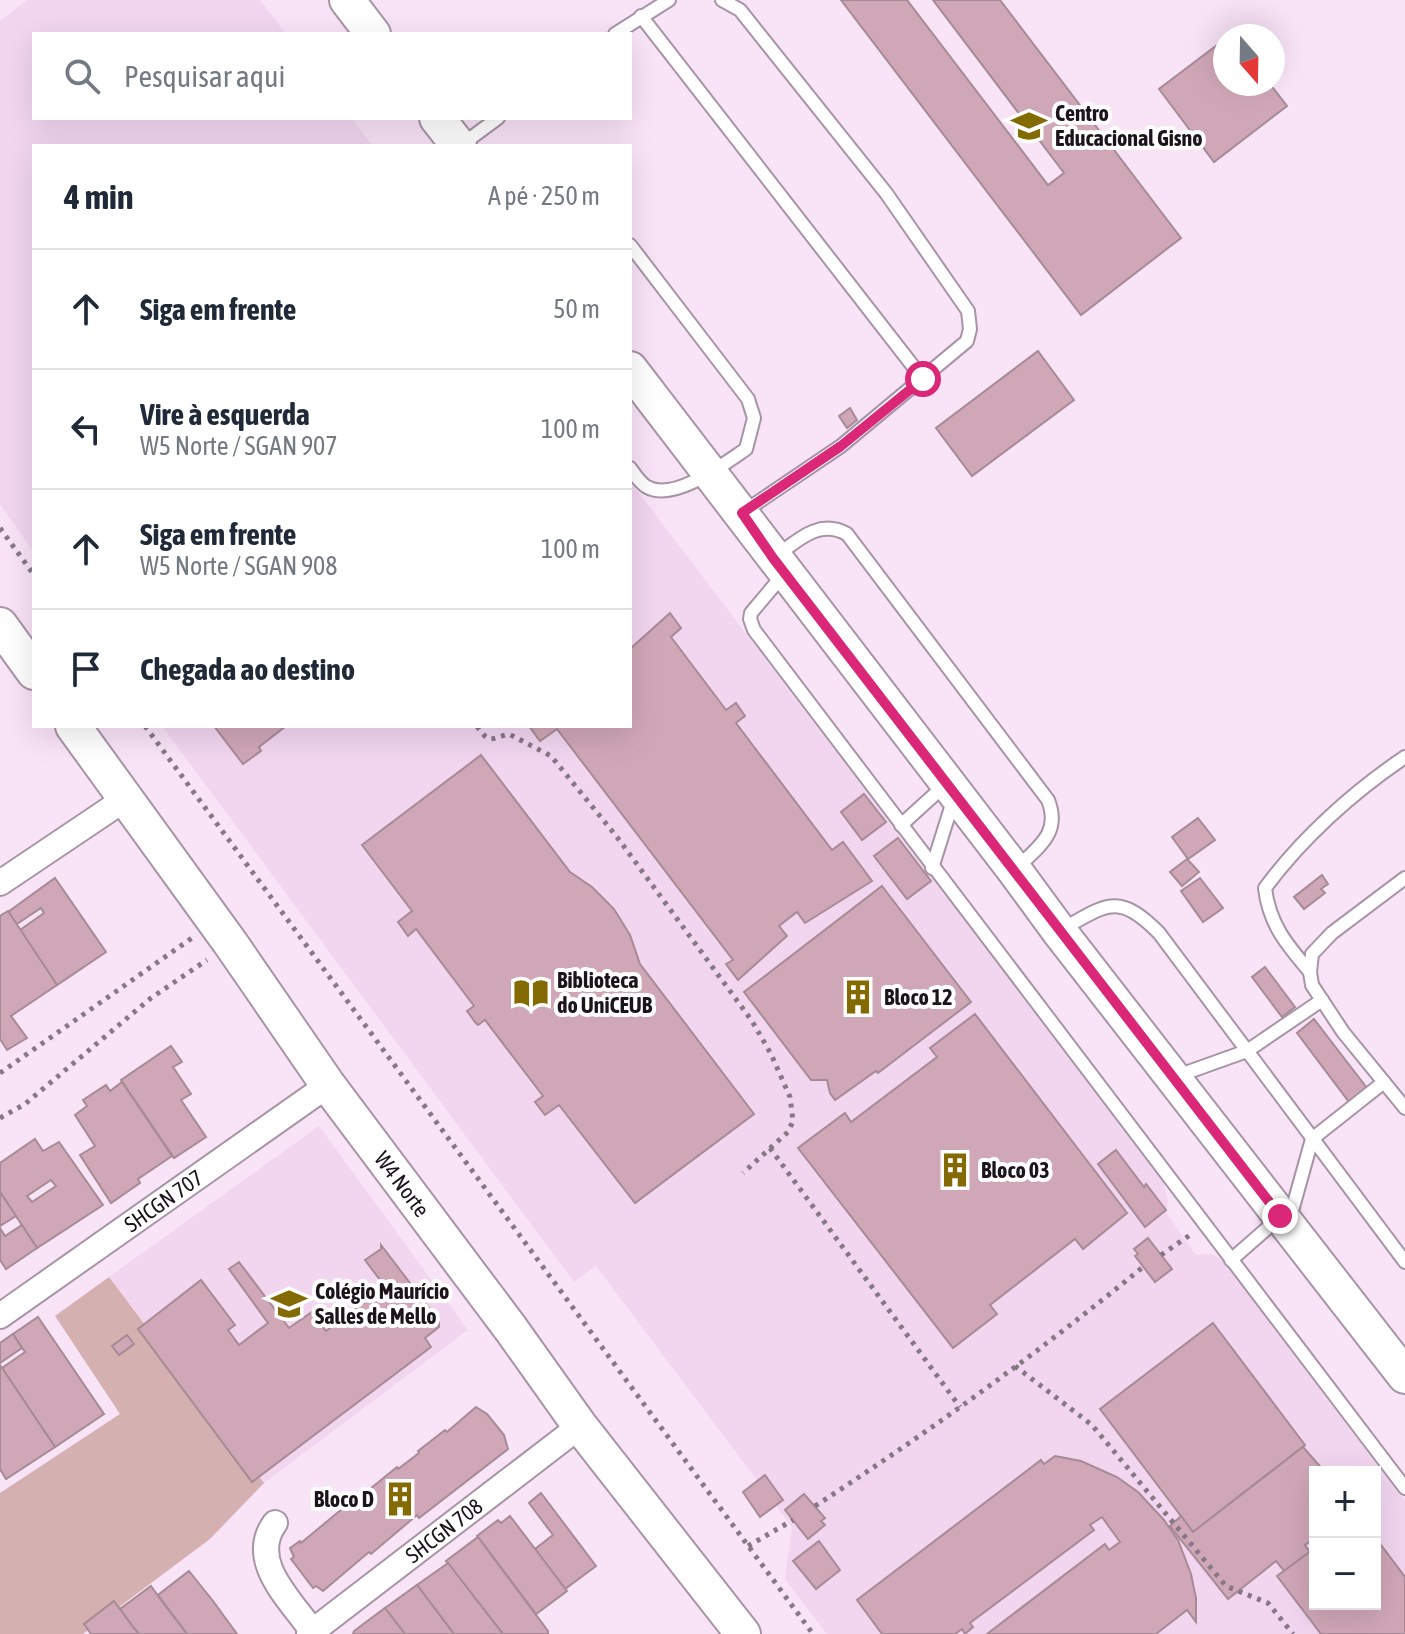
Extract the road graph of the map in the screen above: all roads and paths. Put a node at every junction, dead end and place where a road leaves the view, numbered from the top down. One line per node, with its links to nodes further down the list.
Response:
1 (347, 0): 5 (main road)
2 (669, 0): 4 (lane)
3 (722, 0): 13 (lane)
4 (641, 16): 6 (lane); 13 (lane)
5 (371, 32)
6 (618, 32)
7 (439, 120): 9 (main road)
8 (495, 120): 10 (lane)
9 (457, 144)
10 (462, 144)
11 (632, 248): 15 (lane)
12 (632, 372): 15 (main road)
13 (923, 379): 16 (lane)
14 (632, 471): 15 (lane)
15 (710, 473): 16 (main road)
16 (742, 513): 18 (main road)
17 (0, 528): 19 (path)
18 (779, 566): 26 (main road); 28 (lane); 30 (lane)
19 (32, 572)
20 (0, 625): 21 (main road)
21 (32, 669)
22 (74, 728): 27 (main road, W4 Norte)
23 (146, 728): 62 (path)
24 (479, 728): 45 (path)
25 (1405, 757): 35 (lane)
26 (951, 788): 28 (lane); 29 (lane); 30 (main road)
27 (125, 799): 32 (street); 34 (main road, W4 Norte)
28 (901, 825): 29 (lane)
29 (932, 868): 50 (lane)
30 (1015, 871): 33 (main road)
31 (1405, 878): 35 (lane)
32 (0, 883)
33 (1059, 931): 37 (lane); 39 (main road)
34 (223, 933): 38 (path); 41 (main road, W4 Norte); 43 (path)
35 (1310, 972): 36 (lane)
36 (1322, 1000): 37 (lane); 40 (lane)
37 (1247, 1051): 39 (lane); 44 (lane)
38 (0, 1073)
39 (1173, 1077): 47 (main road)
40 (1384, 1082): 42 (lane); 44 (lane)
41 (328, 1085): 53 (street, SHCGN 707); 57 (main road, W4 Norte)
42 (1405, 1108)
43 (0, 1118)
44 (1312, 1139): 47 (lane); 51 (lane)
45 (770, 1148): 46 (path); 56 (path)
46 (743, 1173)
47 (1284, 1221): 50 (lane); 54 (main road)
48 (1185, 1239): 49 (path)
49 (1161, 1255)
50 (1231, 1260): 58 (lane)
51 (1405, 1262)
52 (1143, 1267): 55 (path)
53 (0, 1316)
54 (1401, 1364)
55 (1015, 1366): 56 (path); 66 (path)
56 (960, 1407): 59 (path)
57 (580, 1426): 63 (street, SHCGN 708); 64 (main road, W4 Norte)
58 (1405, 1488)
59 (815, 1506)
60 (793, 1520): 62 (path)
61 (275, 1523): 63 (street)
62 (748, 1546): 65 (path)
63 (310, 1633)
64 (743, 1634)
65 (813, 1634)
66 (1293, 1634)

